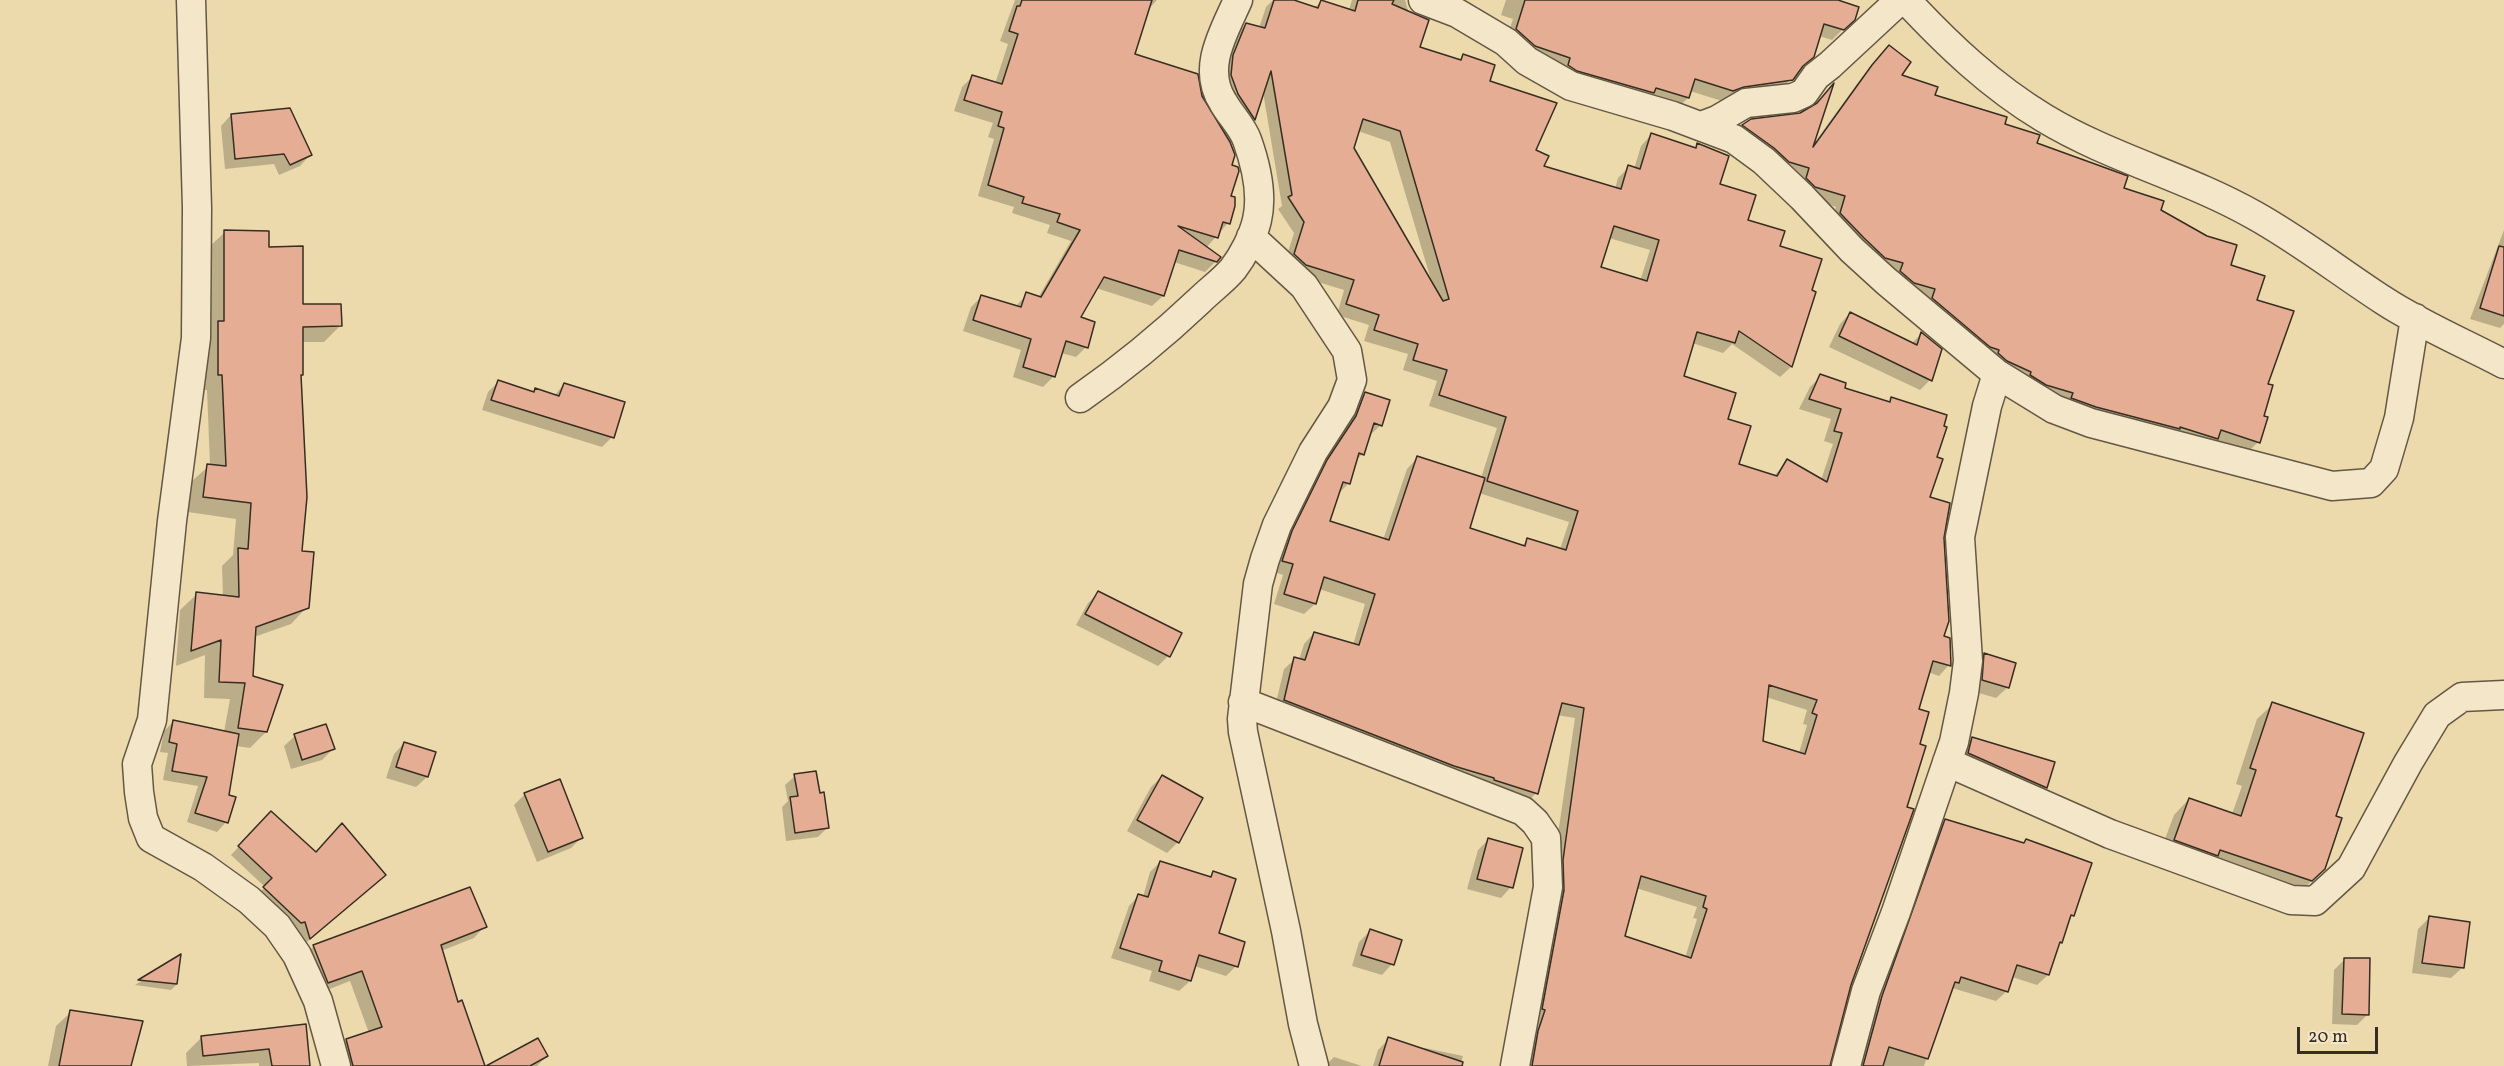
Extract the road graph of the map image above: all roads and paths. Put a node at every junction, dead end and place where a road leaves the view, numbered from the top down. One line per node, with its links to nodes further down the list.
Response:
1 (191, 0): 15 (street)
2 (1238, 0): 7 (street)
3 (1424, 0): 6 (street)
4 (1900, 0): 6 (street)
5 (1906, 0): 8 (street)
6 (1701, 126): 10 (street)
7 (1251, 237): 11 (street); 13 (street)
8 (2415, 318): 9 (street); 10 (street)
9 (2504, 364)
10 (1997, 374): 14 (street)
11 (1080, 398)
12 (2504, 695): 14 (street)
13 (1243, 702): 16 (street); 17 (street)
14 (1947, 762): 18 (street)
15 (336, 1066)
16 (1314, 1066)
17 (1515, 1066)
18 (1846, 1066)

